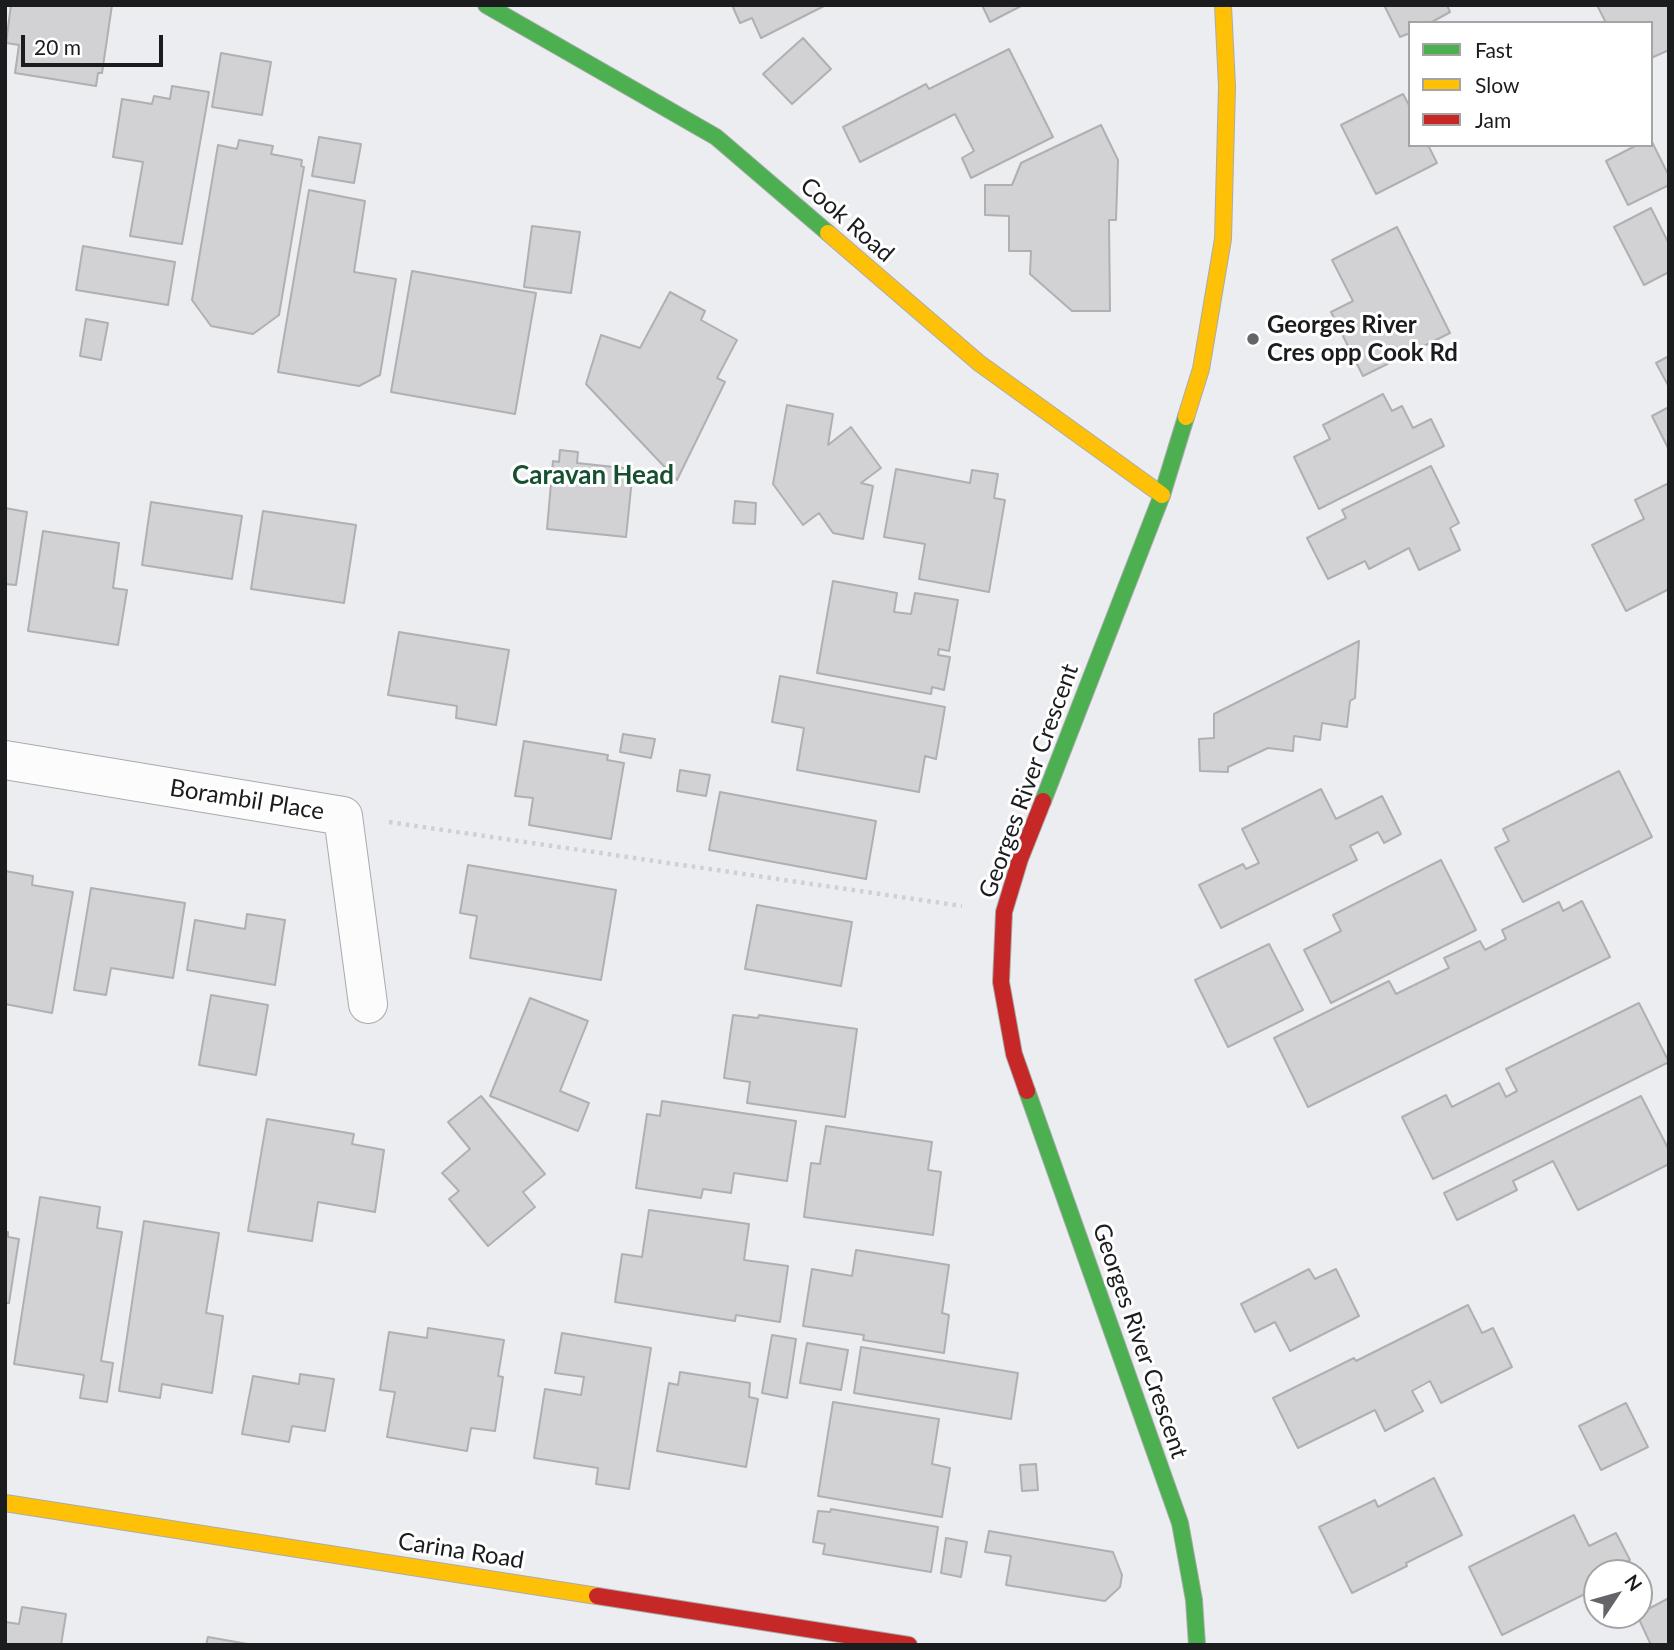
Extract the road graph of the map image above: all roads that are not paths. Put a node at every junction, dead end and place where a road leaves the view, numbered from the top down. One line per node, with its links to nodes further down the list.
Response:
1 (486, 5): 3 (street, Cook Road)
2 (1223, 5): 3 (street, Georges River Crescent)
3 (1162, 495): 8 (street, Georges River Crescent)
4 (5, 760): 5 (street, Borambil Place)
5 (368, 1004)
6 (5, 1503): 7 (street, Carina Road)
7 (909, 1645)
8 (1197, 1645)

